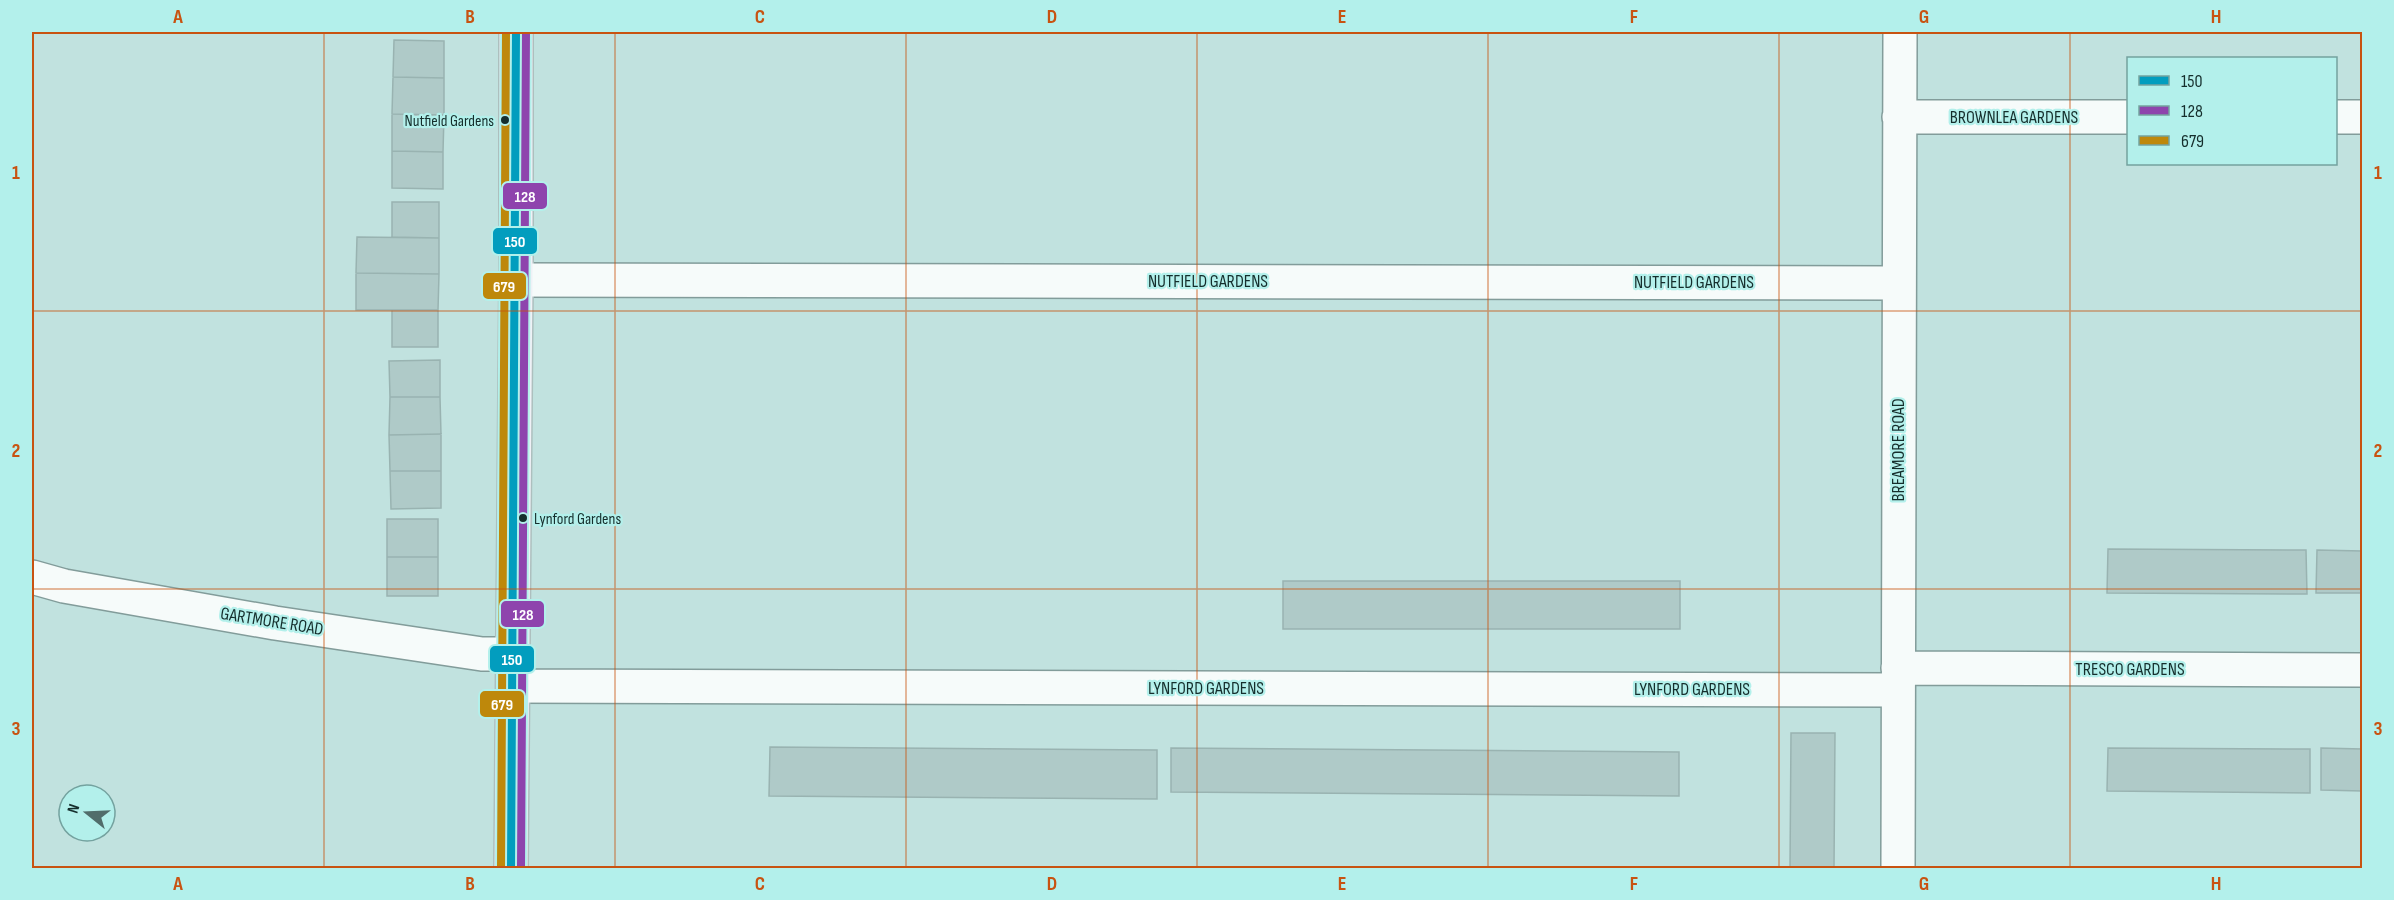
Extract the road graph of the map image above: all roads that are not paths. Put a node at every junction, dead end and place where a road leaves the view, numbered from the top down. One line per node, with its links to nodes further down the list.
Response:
1 (516, 32): 7 (main road)
2 (1900, 32): 3 (street, BREAMORE ROAD)
3 (1899, 117): 4 (street, BROWNLEA GARDENS); 8 (street, BREAMORE ROAD)
4 (2127, 117)
5 (2337, 117): 6 (street)
6 (2362, 117)
7 (516, 280): 8 (street, NUTFIELD GARDENS); 11 (main road)
8 (1899, 283): 12 (street, BREAMORE ROAD)
9 (32, 577): 11 (street, GARTMORE ROAD)
10 (2362, 669): 12 (street, TRESCO GARDENS)
11 (513, 670): 12 (street, LYNFORD GARDENS); 13 (main road)
12 (1898, 679): 14 (street, BREAMORE ROAD)
13 (512, 868)
14 (1898, 868)

